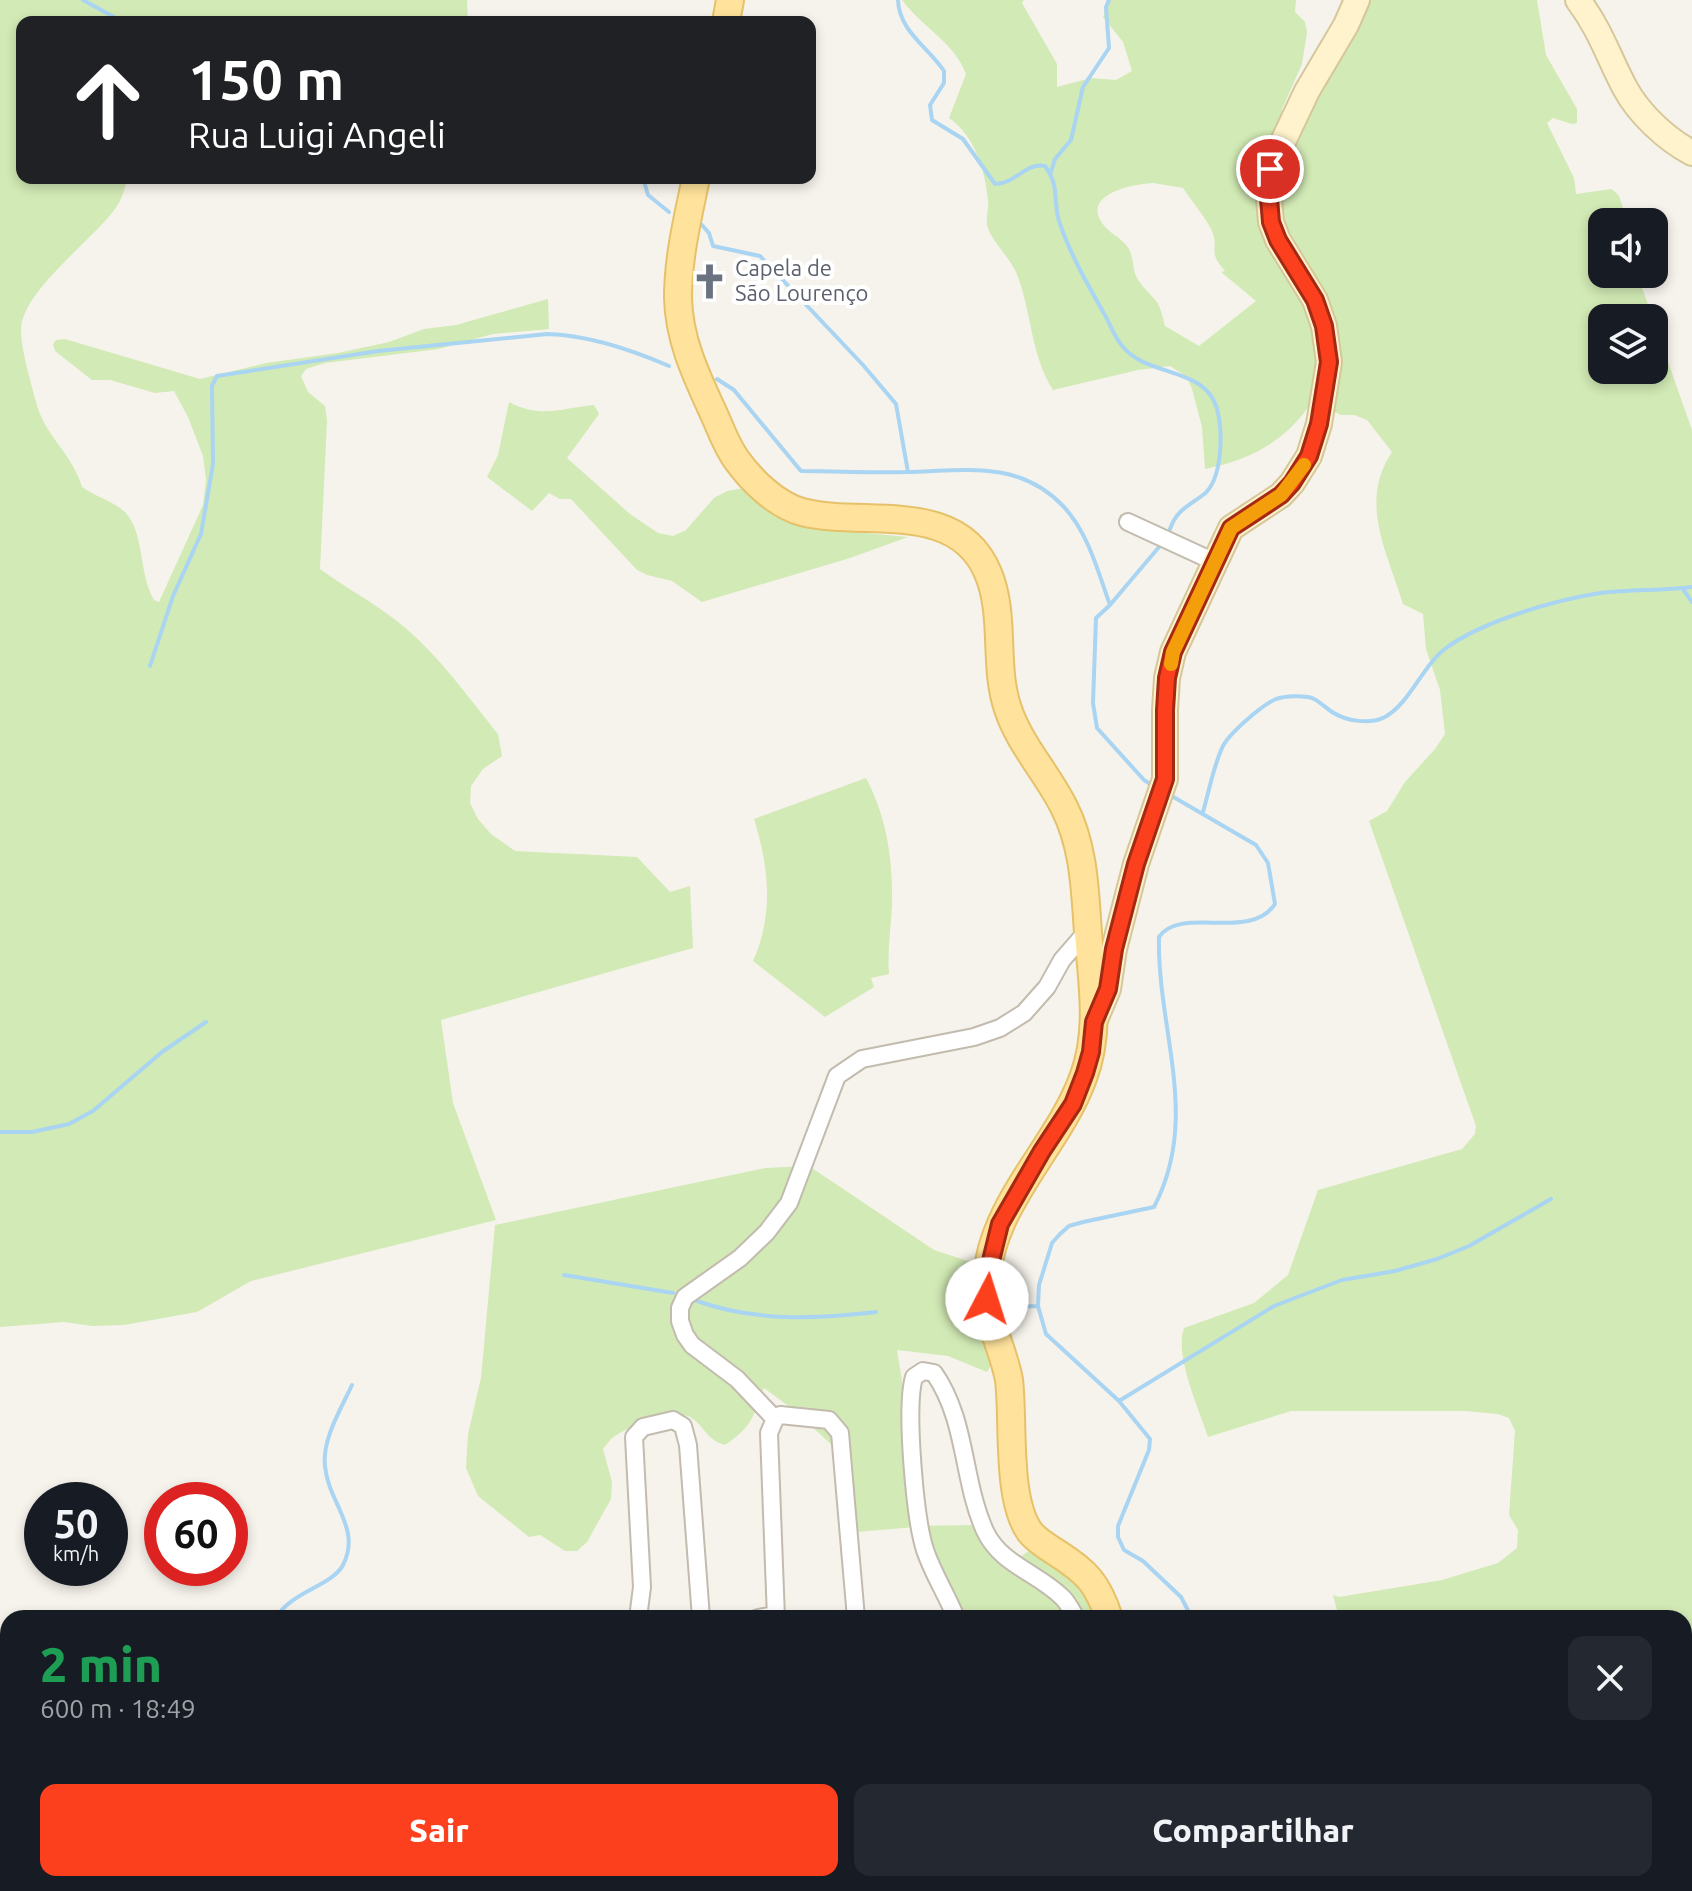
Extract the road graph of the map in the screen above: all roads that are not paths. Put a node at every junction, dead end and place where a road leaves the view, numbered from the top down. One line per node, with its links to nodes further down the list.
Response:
1 (1357, 0): 6 (street)
2 (1578, 0): 3 (street)
3 (1692, 153)
4 (695, 184): 7 (main road)
5 (1128, 522): 6 (street)
6 (1217, 563): 8 (street)
7 (1088, 930): 8 (main road); 9 (street)
8 (1094, 1022): 16 (main road)
9 (775, 1419): 12 (street); 13 (street)
10 (639, 1610): 11 (street)
11 (700, 1610)
12 (776, 1610)
13 (855, 1610)
14 (952, 1610): 15 (street)
15 (1071, 1610)
16 (1106, 1610)

